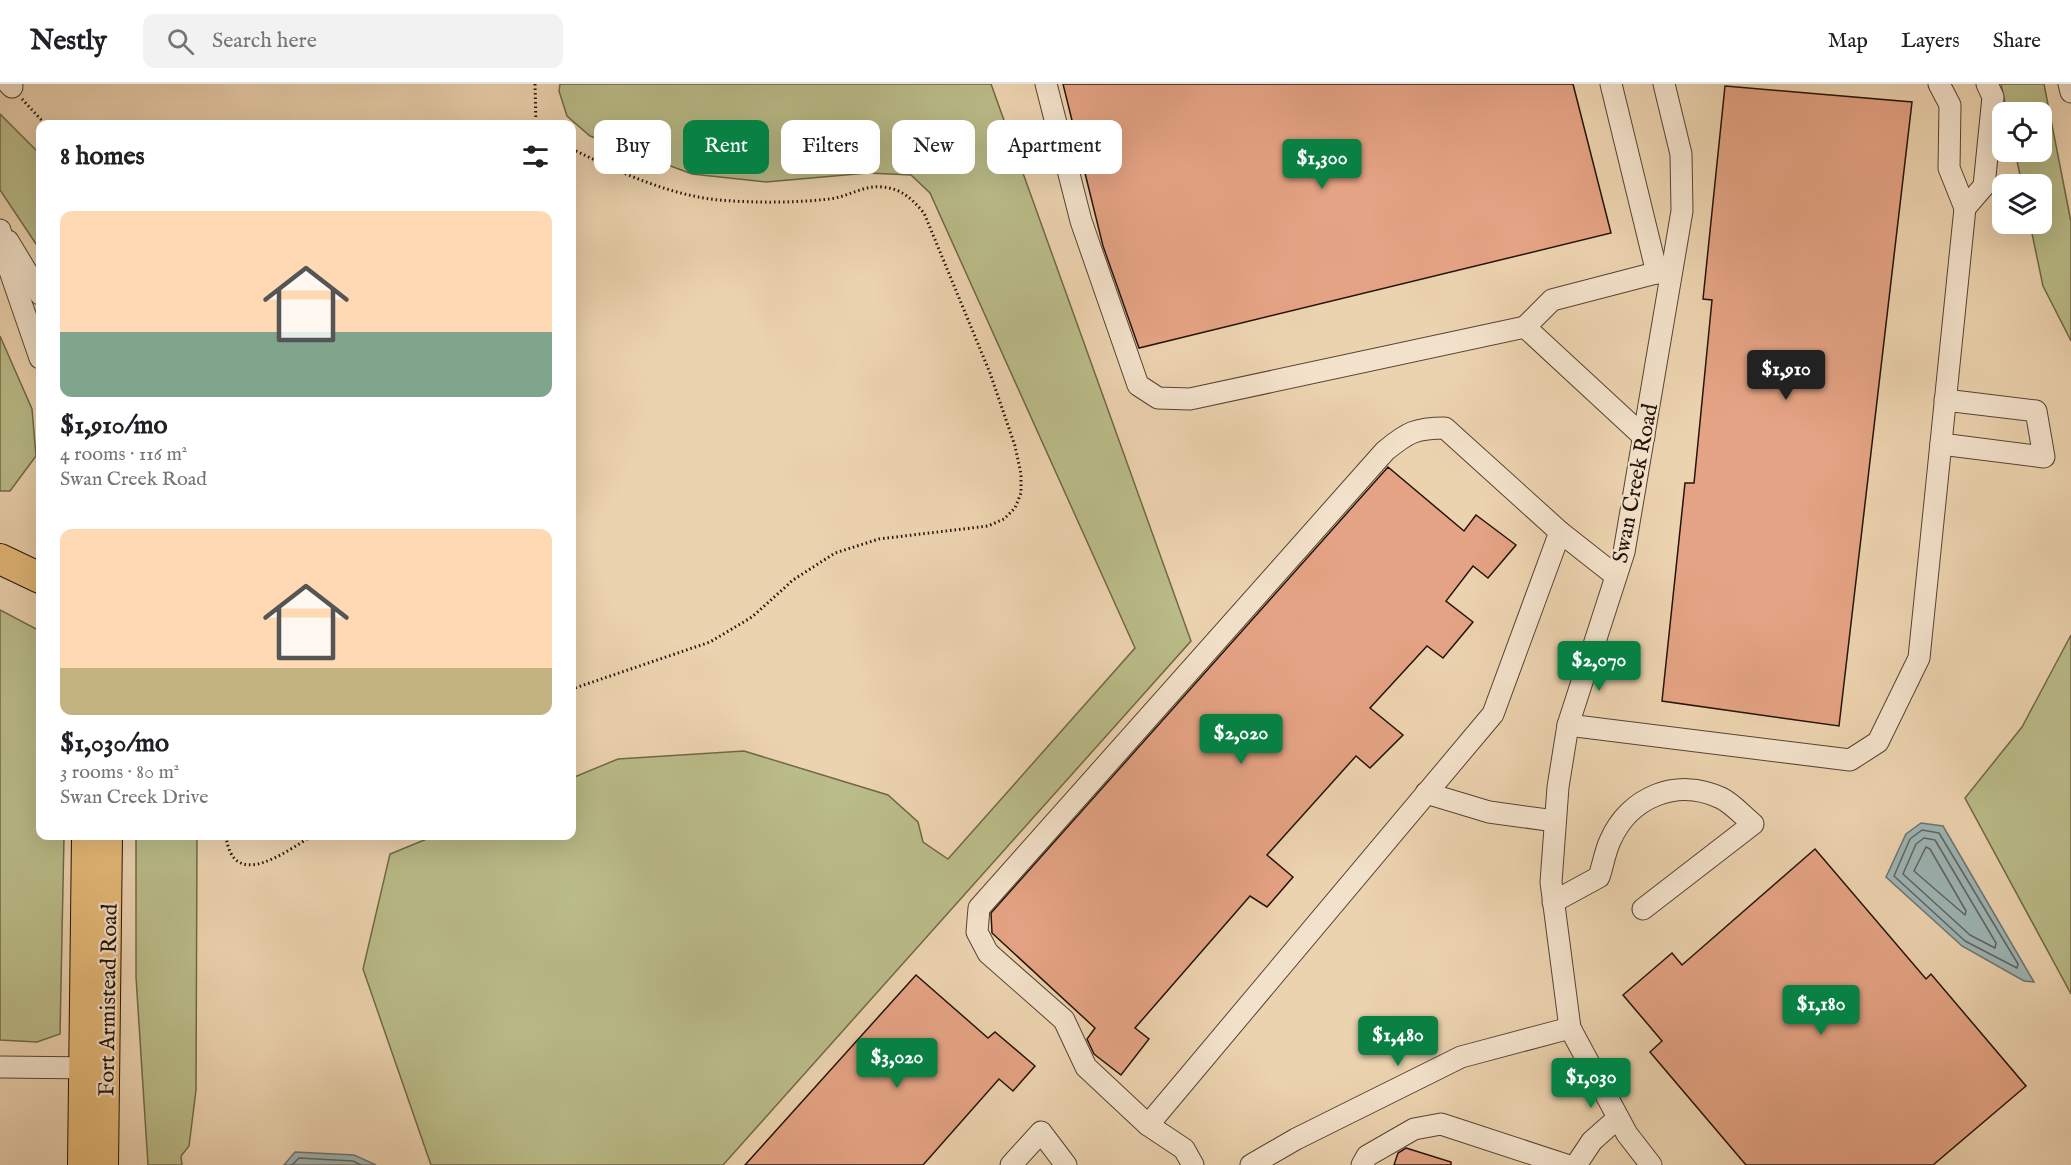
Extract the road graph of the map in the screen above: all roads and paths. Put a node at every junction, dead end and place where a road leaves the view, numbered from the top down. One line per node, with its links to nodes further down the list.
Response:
1 (535, 84): 11 (path)
2 (1046, 84): 17 (street)
3 (1611, 84): 15 (street)
4 (1667, 84): 15 (street, Swan Creek Road)
5 (1939, 84): 13 (street)
6 (1987, 84): 13 (street)
7 (2070, 84): 9 (street)
8 (10, 86): 10 (path)
9 (2071, 92)
10 (41, 120)
11 (535, 120)
12 (576, 151): 27 (path)
13 (1965, 208): 19 (street)
14 (0, 230): 16 (street); 18 (street)
15 (1665, 271): 17 (street); 20 (street, Swan Creek Road)
16 (36, 286)
17 (1525, 327): 20 (street)
18 (36, 346)
19 (1945, 400): 21 (street); 21 (street)
20 (1644, 437): 26 (street, Swan Creek Road)
21 (1941, 444): 28 (street)
22 (1560, 532): 26 (street); 29 (street); 41 (street)
23 (36, 552): 24 (highway)
24 (0, 558): 25 (highway)
25 (36, 576)
26 (1616, 576): 28 (street, Swan Creek Road)
27 (576, 688)
28 (1568, 725): 30 (street, Swan Creek Road)
29 (1426, 793): 30 (street); 41 (street)
30 (1555, 821): 35 (street, Swan Creek Road)
31 (85, 840): 39 (main road, Fort Armistead Road)
32 (109, 840): 39 (main road, Fort Armistead Road)
33 (227, 840): 34 (path)
34 (305, 840)
35 (1553, 902): 36 (street); 37 (street, Swan Creek Road)
36 (1643, 909)
37 (1570, 1028): 40 (street); 47 (street)
38 (0, 1066): 39 (street)
39 (94, 1068): 42 (main road, Fort Armistead Road); 43 (main road, Fort Armistead Road)
40 (1618, 1118): 50 (street); 51 (street)
41 (1148, 1125): 46 (street)
42 (81, 1165)
43 (105, 1165)
44 (1011, 1165): 45 (street)
45 (1066, 1165)
46 (1193, 1165)
47 (1251, 1165)
48 (1362, 1165): 49 (street)
49 (1566, 1165)
50 (1576, 1165)
51 (1651, 1165)

